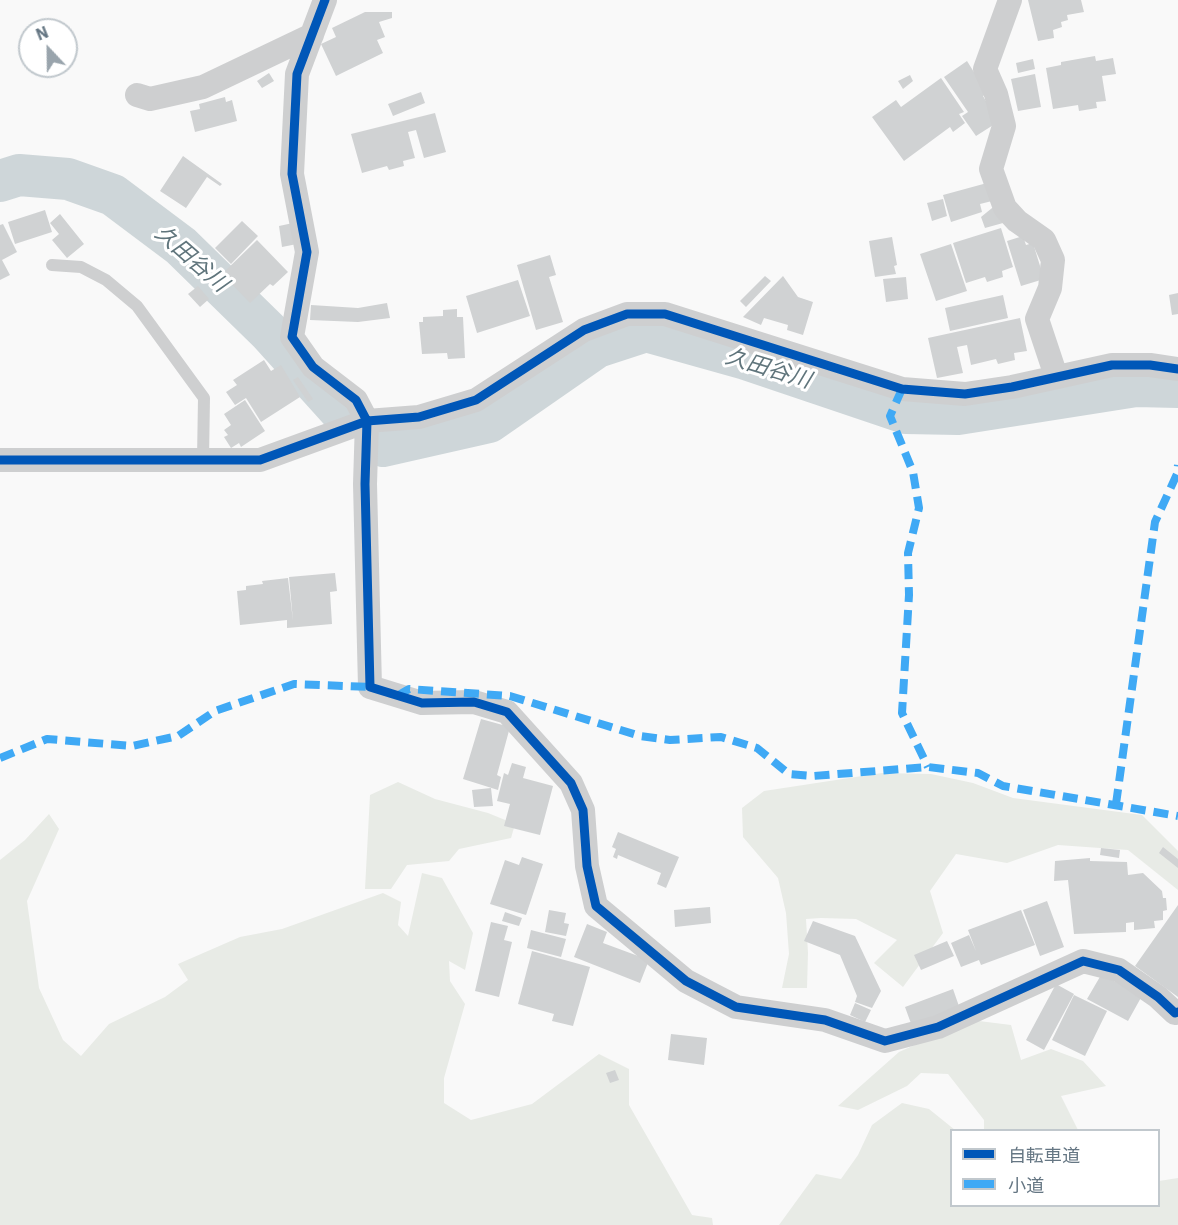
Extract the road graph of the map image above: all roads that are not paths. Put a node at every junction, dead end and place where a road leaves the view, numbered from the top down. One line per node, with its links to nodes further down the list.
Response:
1 (325, 0): 3 (street)
2 (1010, 0): 7 (street)
3 (312, 35): 4 (street); 8 (street)
4 (136, 94)
5 (52, 265): 9 (lane)
6 (1178, 369): 7 (street)
7 (1056, 376): 8 (street)
8 (367, 421): 9 (street); 11 (street)
9 (203, 459): 10 (street)
10 (0, 460)
11 (1178, 1012)

